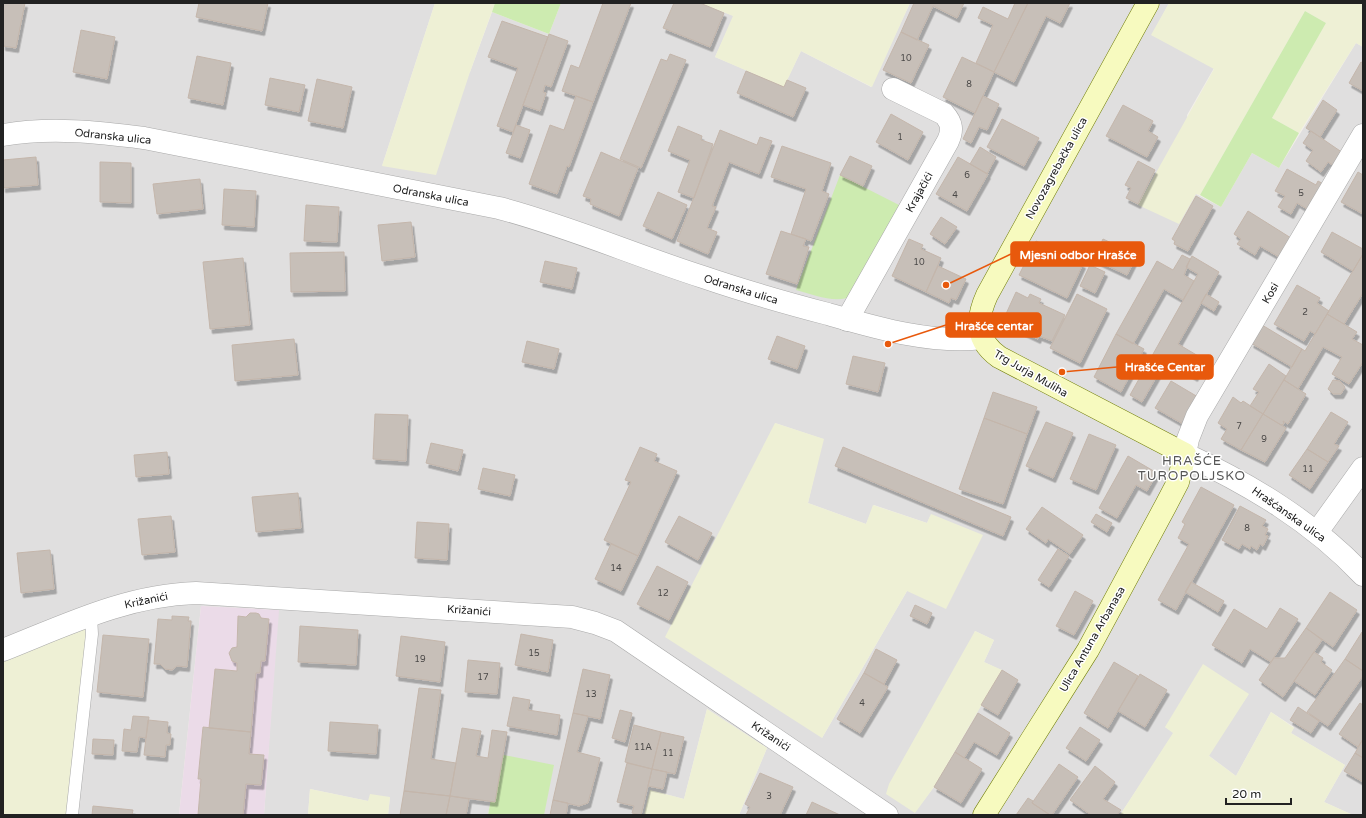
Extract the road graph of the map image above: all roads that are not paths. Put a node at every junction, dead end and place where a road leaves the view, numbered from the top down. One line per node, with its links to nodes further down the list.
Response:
1 (1148, 3): 6 (main road, Novozagrebačka ulica)
2 (893, 89): 5 (street, Krajačići)
3 (3, 135): 5 (street, Odranska ulica)
4 (1363, 135): 7 (street, Kosi)
5 (847, 320): 6 (street)
6 (982, 338): 7 (main road, Trg Jurja Muliha)
7 (1185, 454): 9 (street, Hrašćanska ulica); 15 (main road, Ulica Antuna Arbanasa)
8 (1363, 468): 9 (street)
9 (1318, 532): 10 (street, Hrašćanska ulica)
10 (1363, 575)
11 (91, 616): 12 (street, Križanići); 13 (lane); 14 (street, Križanići)
12 (3, 650)
13 (72, 815)
14 (886, 815)
15 (984, 815)

